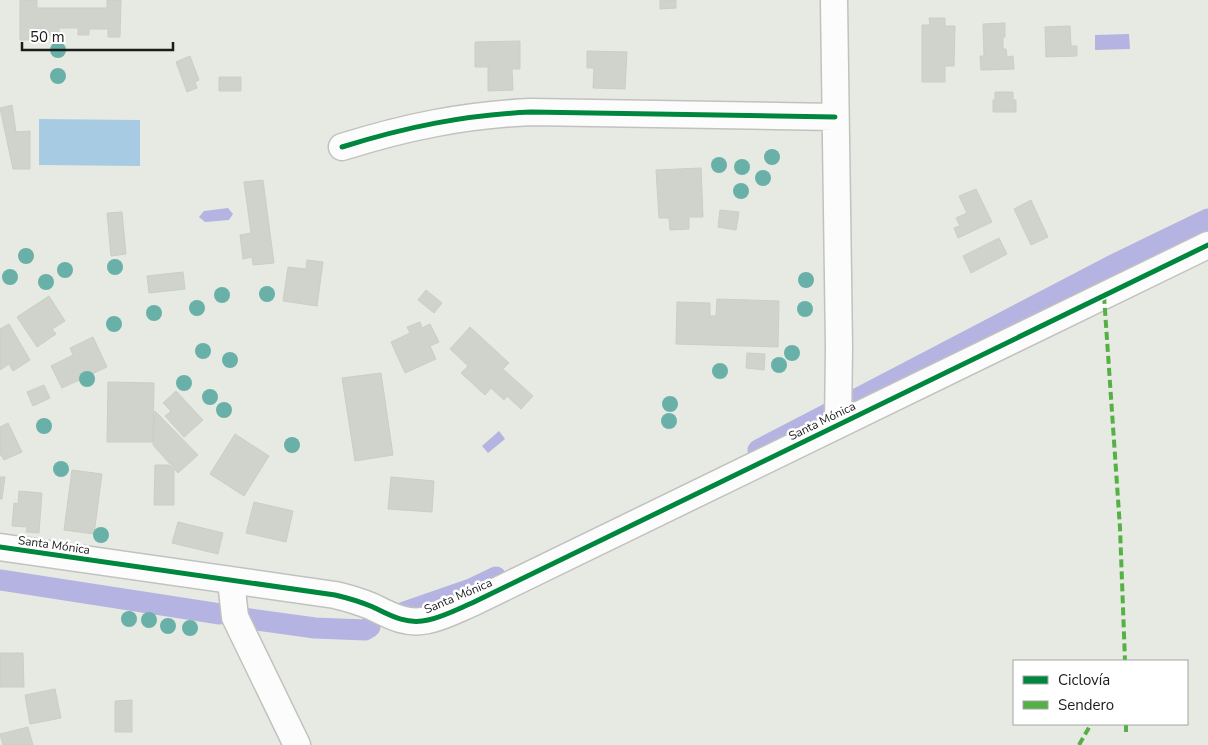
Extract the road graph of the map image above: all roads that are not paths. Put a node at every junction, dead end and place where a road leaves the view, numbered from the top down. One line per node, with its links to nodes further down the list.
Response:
1 (834, 0): 2 (street)
2 (835, 117): 3 (street); 5 (street)
3 (342, 147)
4 (1208, 245): 5 (street, Santa Mónica)
5 (838, 425): 7 (street, Santa Mónica)
6 (0, 547): 7 (street, Santa Mónica)
7 (231, 581): 8 (street)
8 (297, 745)

